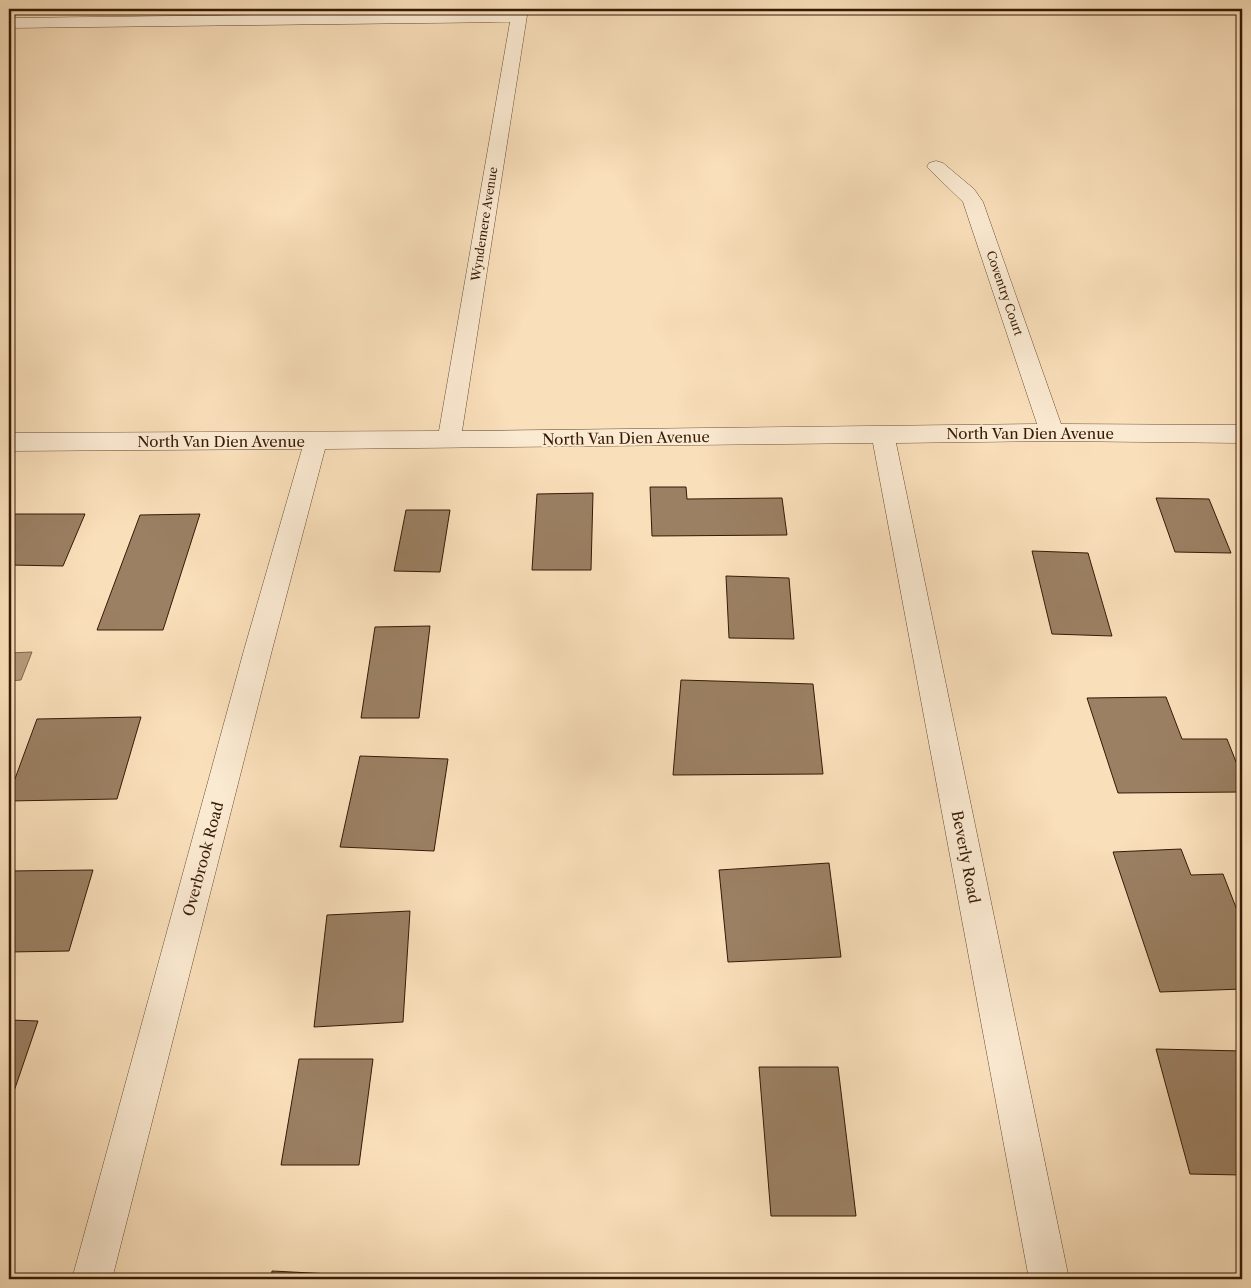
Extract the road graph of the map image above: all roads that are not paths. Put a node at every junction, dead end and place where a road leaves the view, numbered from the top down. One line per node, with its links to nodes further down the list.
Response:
1 (519, 13): 2 (street); 9 (street, Wyndemere Avenue)
2 (246, 14): 3 (street)
3 (9, 23)
4 (936, 168): 5 (street, Coventry Court)
5 (1052, 432): 6 (street, North Van Dien Avenue); 7 (street, North Van Dien Avenue)
6 (1242, 434)
7 (883, 435): 9 (street, North Van Dien Avenue); 12 (street, Beverly Road)
8 (316, 440): 9 (street, North Van Dien Avenue); 10 (street, North Van Dien Avenue); 11 (street, Overbrook Road)
9 (449, 440)
10 (9, 442)
11 (92, 1279)
12 (1049, 1279)

